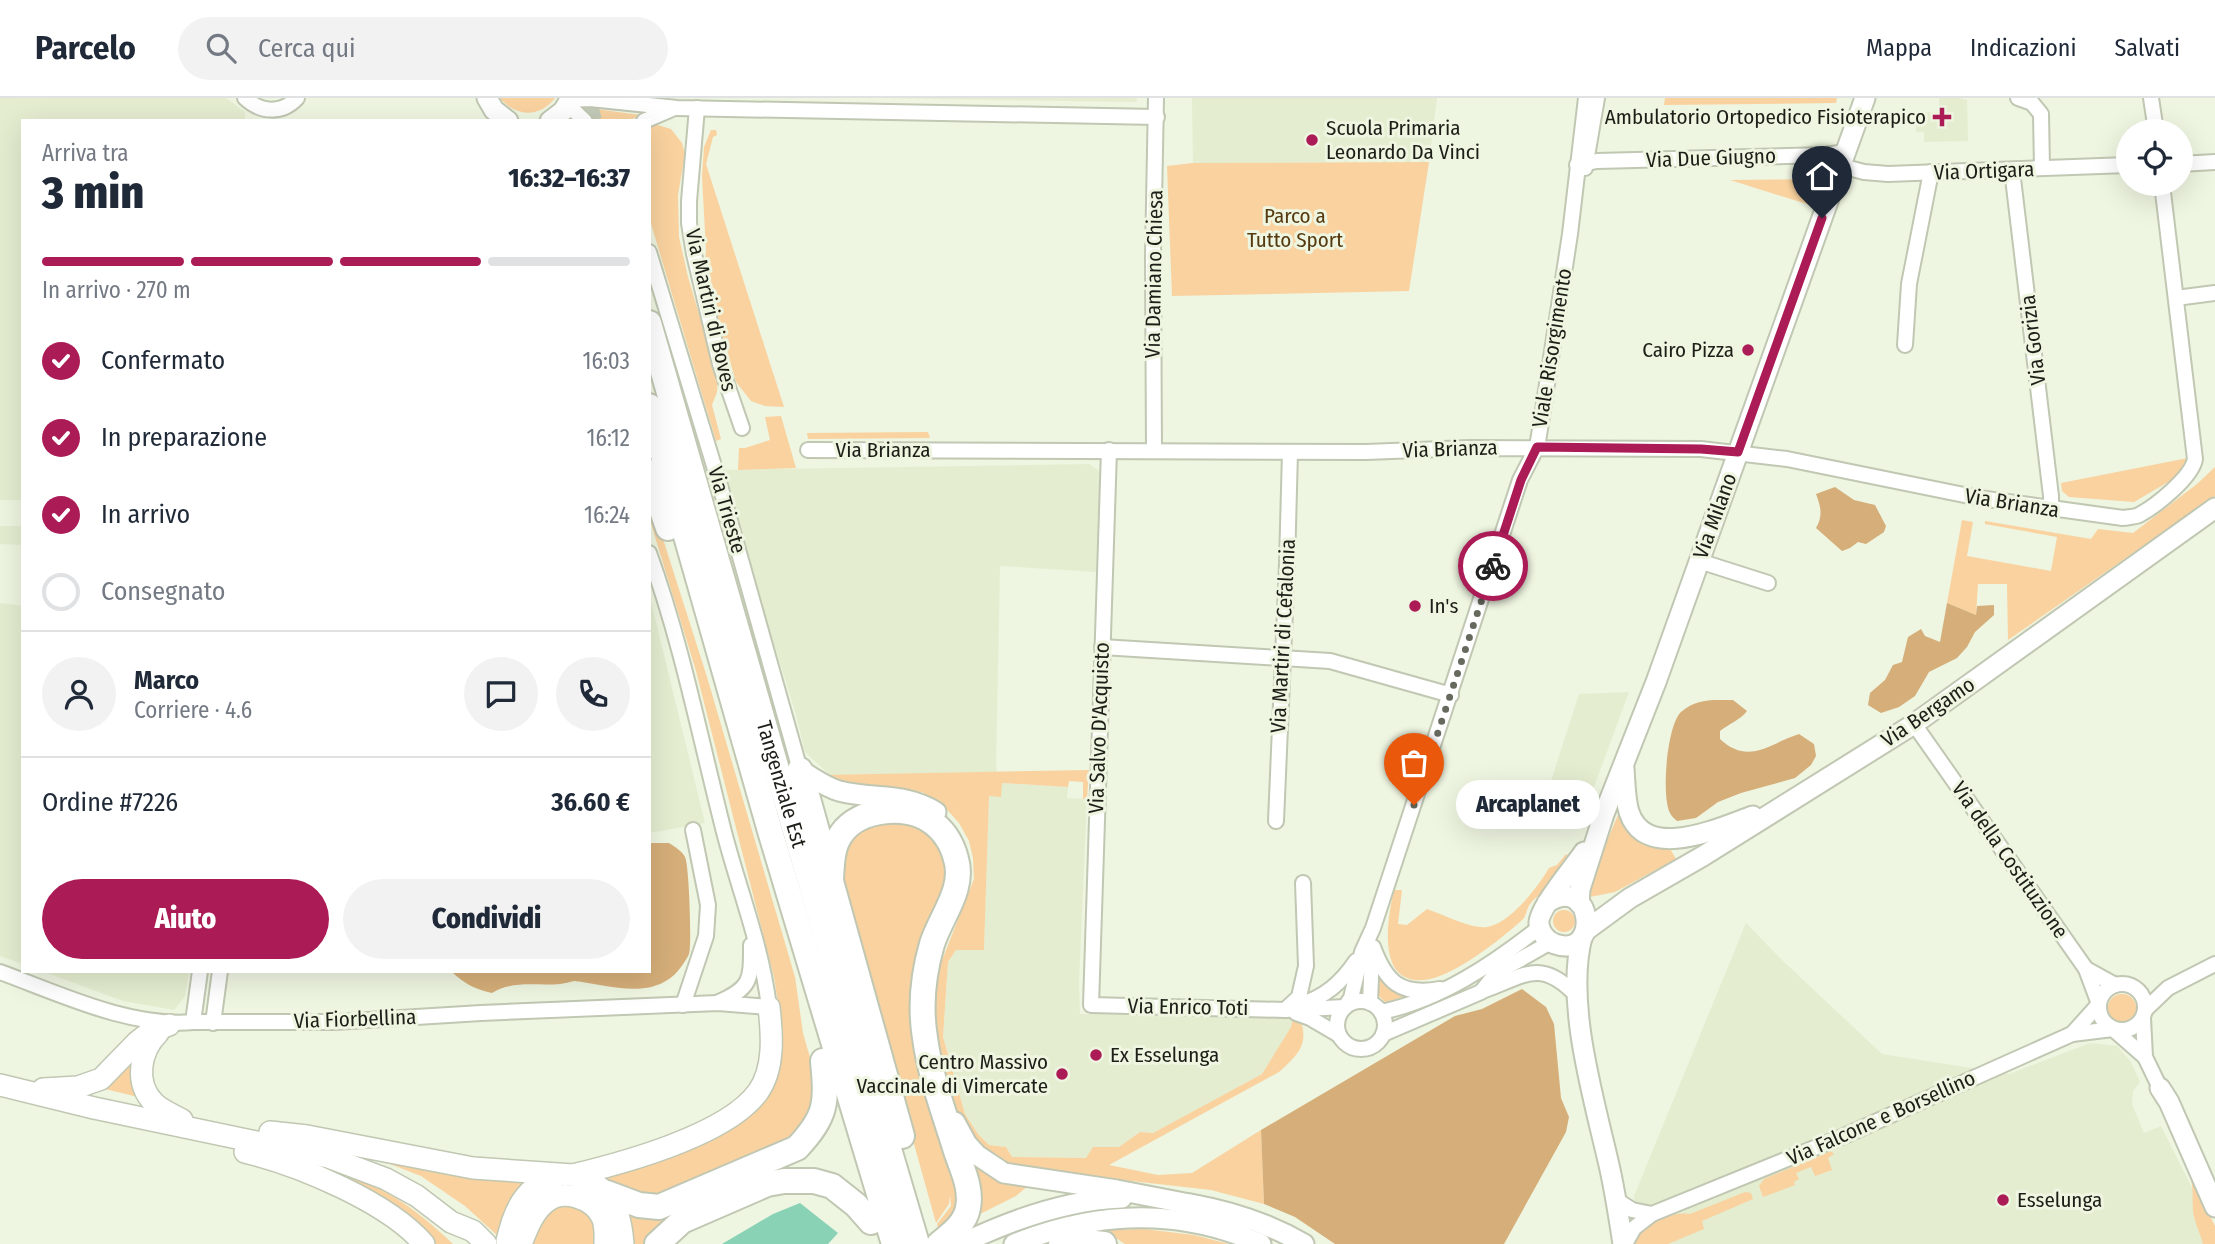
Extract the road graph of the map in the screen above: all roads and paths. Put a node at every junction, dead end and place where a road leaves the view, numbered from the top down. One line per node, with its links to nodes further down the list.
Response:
1 (245, 98): 15 (street)
2 (297, 98): 14 (street)
3 (634, 98): 11 (street)
4 (1156, 98): 16 (street, Via Damiano Chiesa)
5 (1587, 98): 23 (street, Viale Risorgimento)
6 (1597, 98): 23 (street, Viale Risorgimento)
7 (1866, 98): 21 (street, Via Milano)
8 (2018, 98): 26 (street)
9 (2151, 98): 20 (street)
10 (570, 101): 11 (street); 17 (street); 18 (street)
11 (649, 104): 12 (street)
12 (677, 108): 13 (street); 19 (street)
13 (697, 108): 16 (street); 36 (street, Via Martiri di Boves)
14 (284, 114): 15 (street)
15 (261, 115)
16 (1157, 117): 40 (street, Via Damiano Chiesa)
17 (552, 119)
18 (584, 119)
19 (650, 119)
20 (2154, 119)
21 (1844, 159): 23 (street, Via Due Giugno); 28 (street, Via Ortigara); 42 (street, Via Milano)
22 (2215, 162): 24 (street)
23 (1582, 163): 37 (street, Viale Risorgimento)
24 (2193, 163)
25 (2116, 166): 26 (street, Via Ortigara)
26 (2042, 169): 27 (street, Via Ortigara)
27 (2012, 170): 28 (street, Via Ortigara); 45 (street, Via Gorizia)
28 (1931, 172): 34 (street)
29 (2163, 196): 32 (street)
30 (651, 259): 54 (street, Via Trieste)
31 (2215, 293): 32 (street)
32 (2176, 298): 45 (street, Via Brianza)
33 (651, 330): 119 (highway, Tangenziale Est)
34 (1905, 345)
35 (651, 413): 59 (highway, Tangenziale Est)
36 (742, 428)
37 (1537, 447): 41 (street, Via Brianza); 42 (street, Via Brianza); 51 (street, Viale Risorgimento)
38 (808, 450): 39 (street, Via Brianza)
39 (1109, 450): 40 (street, Via Brianza); 49 (street, Via Salvo D'Acquisto)
40 (1154, 451): 41 (street, Via Brianza)
41 (1290, 452): 50 (street, Via Martiri di Cefalonia)
42 (1738, 452): 45 (street, Via Brianza); 47 (street, Via Milano)
43 (651, 478): 59 (highway)
44 (2215, 509): 52 (street, Via Bergamo)
45 (2050, 510)
46 (651, 559): 65 (street)
47 (1699, 561): 48 (street); 53 (street, Via Milano)
48 (1768, 583)
49 (1102, 647): 50 (street); 83 (street, Via Salvo D'Acquisto)
50 (1283, 657): 51 (street); 57 (street, Via Martiri di Cefalonia)
51 (1451, 695): 68 (street, Viale Risorgimento)
52 (1914, 724): 55 (street, Via Bergamo); 70 (street, Via della Costituzione)
53 (1623, 763): 55 (street); 56 (street, Via Milano)
54 (800, 770): 60 (highway); 106 (street)
55 (1787, 804): 62 (street, Via Bergamo)
56 (1604, 814): 63 (street, Via Milano); 64 (street, Via Milano)
57 (1276, 821)
58 (693, 830): 82 (street)
59 (770, 831): 97 (highway); 118 (highway, Tangenziale Est)
60 (831, 879): 119 (highway); 120 (highway)
61 (1303, 883): 87 (street)
62 (1630, 898): 64 (street, Via Bergamo); 66 (street, Via Bergamo)
63 (1547, 903): 64 (street); 67 (street)
64 (1580, 904): 66 (street)
65 (751, 926): 80 (street, Via Fiorbellina); 84 (street)
66 (1583, 934): 67 (street); 79 (street)
67 (1549, 938): 75 (street); 77 (street); 79 (street)
68 (1367, 950): 75 (street, Viale Risorgimento); 85 (street, Viale Risorgimento); 86 (street, Viale Risorgimento); 87 (street)
69 (2215, 964): 76 (street)
70 (2086, 969): 74 (street, Via della Costituzione); 81 (street)
71 (0, 972): 91 (street, Via Fiorbellina)
72 (200, 973): 89 (street)
73 (220, 973): 90 (street)
74 (2115, 985): 78 (street); 81 (street)
75 (1448, 988): 86 (street)
76 (2168, 988): 78 (street); 88 (street)
77 (1481, 992): 79 (street); 93 (street)
78 (2139, 992): 88 (street)
79 (1575, 998): 101 (street)
80 (718, 1003): 82 (street, Via Fiorbellina); 84 (street, Via Fiorbellina)
81 (2099, 1004): 92 (street); 94 (street, Via Falcone e Borsellino)
82 (683, 1005): 90 (street, Via Fiorbellina)
83 (1091, 1005): 87 (street, Via Enrico Toti)
84 (769, 1007): 103 (main road)
85 (1345, 1007): 86 (street); 87 (street, Via Enrico Toti); 95 (street)
86 (1376, 1007): 93 (street)
87 (1285, 1010): 95 (street, Via Enrico Toti)
88 (2144, 1014): 92 (street); 96 (street)
89 (192, 1022): 90 (street, Via Fiorbellina); 91 (street, Via Fiorbellina)
90 (213, 1023)
91 (169, 1024): 98 (main road); 102 (main road)
92 (2113, 1029): 94 (street); 96 (street)
93 (1383, 1034): 95 (street)
94 (2072, 1034): 108 (street, Via Falcone e Borsellino)
95 (1339, 1035)
96 (2145, 1058): 99 (street)
97 (823, 1061): 104 (highway); 110 (highway)
98 (4, 1085): 100 (main road)
99 (2160, 1088): 107 (street)
100 (47, 1097): 102 (main road); 112 (main road)
101 (1598, 1125): 105 (street); 127 (street)
102 (208, 1131): 103 (main road); 109 (main road)
103 (568, 1175): 104 (main road); 111 (main road)
104 (607, 1193): 116 (main road)
105 (1615, 1199): 108 (street); 128 (street)
106 (1200, 1206): 121 (street); 126 (street)
107 (2215, 1207)
108 (1652, 1214): 128 (street, Via Falcone e Borsellino)
109 (452, 1222): 113 (main road); 114 (main road)
110 (874, 1233): 117 (highway)
111 (514, 1243): 115 (main road)
112 (424, 1244)
113 (467, 1244)
114 (485, 1244)
115 (605, 1244)
116 (623, 1244)
117 (657, 1244)
118 (894, 1244)
119 (918, 1244)
120 (939, 1244)
121 (961, 1244)
122 (1014, 1244): 125 (street)
123 (1061, 1244): 124 (highway)
124 (1104, 1244)
125 (1261, 1244)
126 (1304, 1244)
127 (1613, 1244)
128 (1624, 1244)

